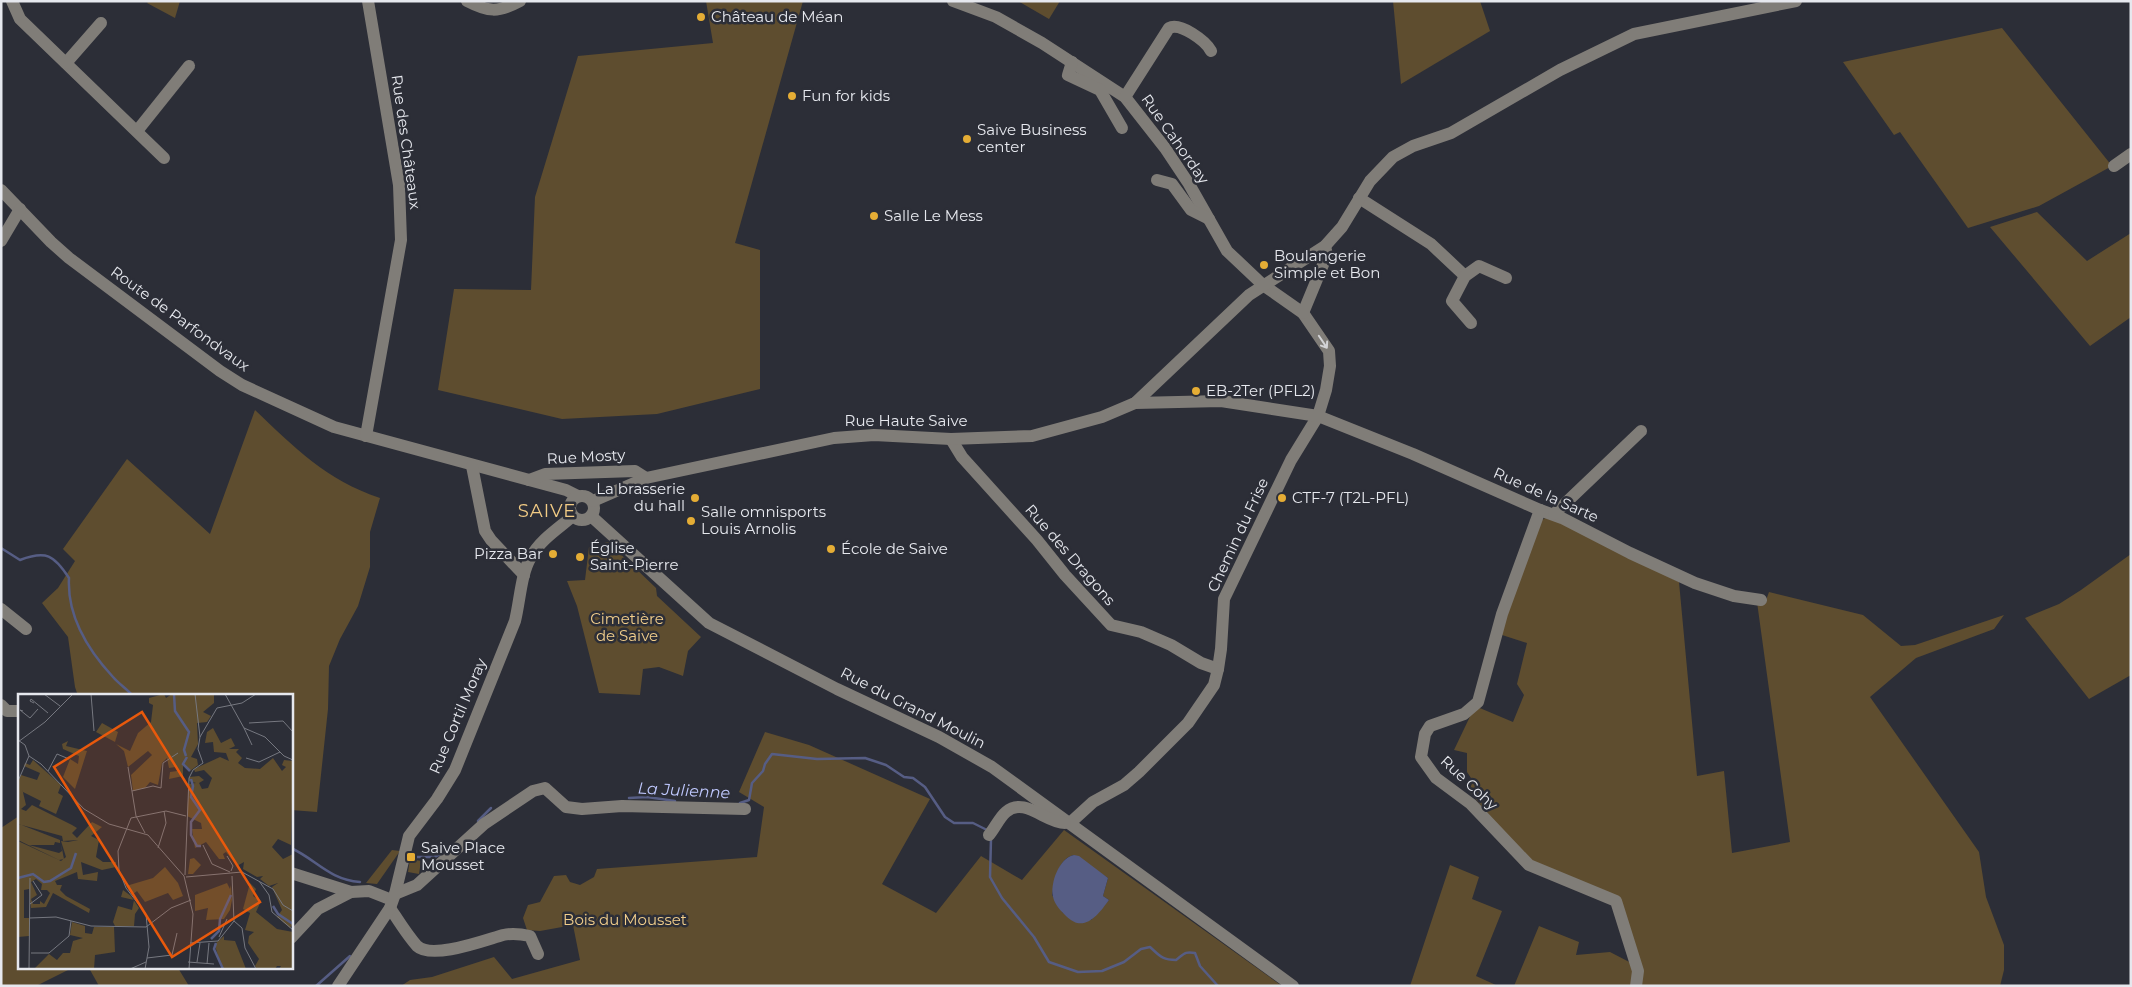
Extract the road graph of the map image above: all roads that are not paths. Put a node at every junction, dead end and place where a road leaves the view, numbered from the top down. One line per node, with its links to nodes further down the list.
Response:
1 (12, 1): 9 (street)
2 (368, 1): 33 (street, Rue des Châteaux)
3 (467, 1): 4 (street)
4 (520, 1)
5 (953, 1): 10 (street, Rue Cahorday)
6 (1796, 1): 20 (street, Rue Haute Saive)
7 (101, 23): 9 (street)
8 (1211, 51): 12 (street)
9 (66, 62): 14 (street)
10 (1072, 62): 12 (street, Rue Cahorday); 13 (street)
11 (189, 66): 14 (street)
12 (1125, 97): 22 (street, Rue Cahorday)
13 (1122, 128)
14 (137, 131): 16 (street)
15 (2131, 154): 17 (street)
16 (164, 158)
17 (2114, 166)
18 (1156, 180): 22 (street)
19 (1, 190): 21 (street, Route de Parfondvaux)
20 (1359, 198): 24 (street, Rue Haute Saive); 25 (street)
21 (20, 209): 23 (street); 33 (street, Route de Parfondvaux)
22 (1209, 219): 27 (street, Rue Cahorday)
23 (1, 241)
24 (1325, 246): 27 (street, Rue Haute Saive); 28 (street)
25 (1465, 276): 26 (street); 29 (street)
26 (1506, 278)
27 (1263, 285): 28 (street); 30 (street, Rue Haute Saive)
28 (1304, 313): 31 (street, one-way to 31)
29 (1471, 323)
30 (1135, 403): 31 (street, Rue Haute Saive); 34 (street, Rue Haute Saive)
31 (1318, 416): 40 (street, Rue de la Sarte); 47 (street, Chemin du Frise)
32 (1641, 431): 41 (street)
33 (366, 436): 35 (street, Rue Mosty)
34 (950, 438): 36 (street, Rue Haute Saive); 47 (street, Rue des Dragons)
35 (472, 466): 37 (street, Rue Mosty); 43 (street)
36 (646, 478): 37 (street, Rue Mosty); 38 (street, Rue Mosty)
37 (530, 480): 39 (street, Rue Mosty)
38 (593, 501): 39 (street); 42 (street)
39 (574, 505): 42 (street); 43 (street)
40 (1540, 510): 41 (street, Rue de la Sarte); 60 (street, Rue Cohy)
41 (1554, 514): 44 (street, Rue de la Sarte)
42 (591, 516): 51 (street, Rue du Grand Moulin)
43 (524, 575): 55 (street, Rue Cortil Moray)
44 (1761, 600)
45 (1, 609): 46 (street)
46 (26, 629)
47 (1218, 669): 51 (street, Chemin du Frise)
48 (1, 705): 49 (street)
49 (18, 711)
50 (745, 809): 55 (street)
51 (1070, 823): 52 (street); 59 (street, Rue du Grand Moulin)
52 (991, 834)
53 (292, 873): 54 (street)
54 (351, 892): 55 (street); 56 (street)
55 (392, 901): 57 (street); 58 (street)
56 (292, 937)
57 (538, 954)
58 (338, 986)
59 (1293, 986)
60 (1636, 986)

